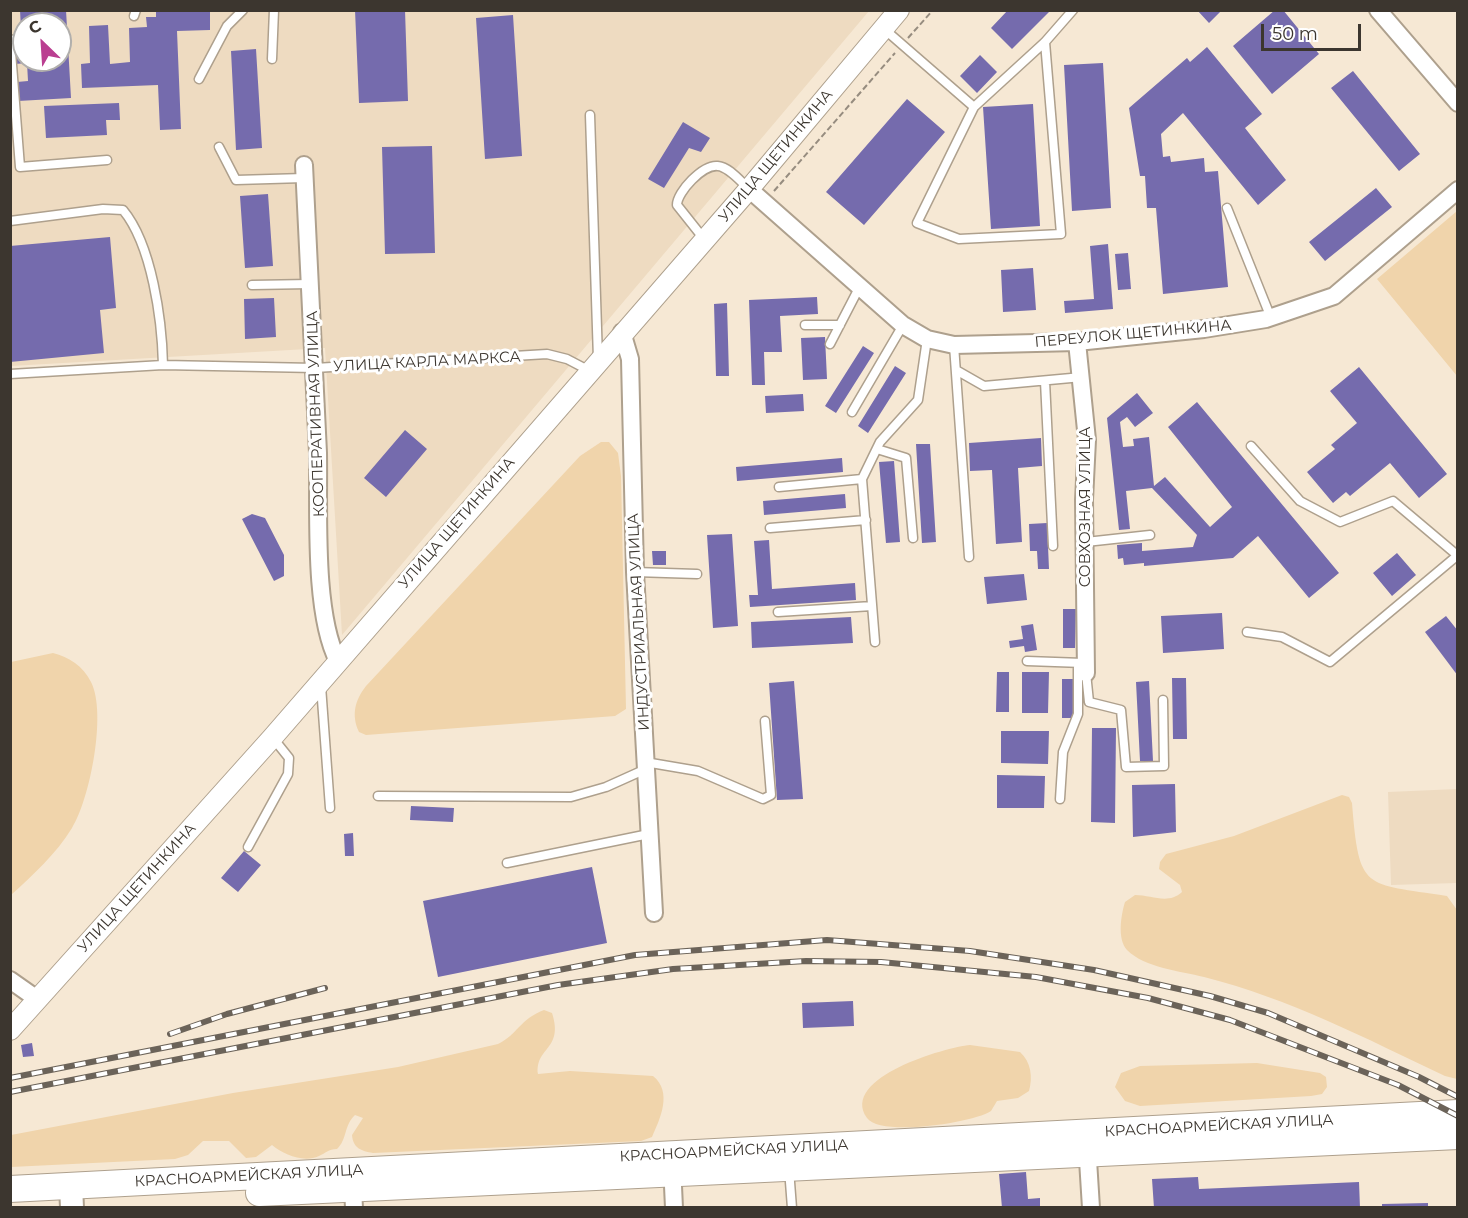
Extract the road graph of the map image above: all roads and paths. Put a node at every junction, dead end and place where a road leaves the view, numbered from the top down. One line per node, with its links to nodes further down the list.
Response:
1 (243, 10): 12 (lane)
2 (274, 10): 11 (lane)
3 (899, 10): 7 (street, УЛИЦА ЩЕТИНКИНА)
4 (933, 10): 10 (path)
5 (1073, 10): 9 (lane)
6 (1378, 10): 13 (street)
7 (883, 28): 10 (lane); 19 (street, УЛИЦА ЩЕТИНКИНА)
8 (10, 39): 17 (lane)
9 (1045, 42): 14 (lane); 14 (lane)
10 (902, 44): 14 (lane); 21 (path)
11 (272, 58)
12 (199, 79)
13 (1458, 102)
14 (974, 107)
15 (590, 115): 38 (lane)
16 (219, 147): 18 (lane)
17 (107, 160)
18 (304, 171): 25 (street, КООПЕРАТИВНАЯ УЛИЦА)
19 (749, 189): 21 (street, ПЕРЕУЛОК ЩЕТИНКИНА); 24 (street, УЛИЦА ЩЕТИНКИНА); 24 (lane)
20 (1458, 190): 28 (street, ПЕРЕУЛОК ЩЕТИНКИНА)
21 (764, 202): 27 (street, ПЕРЕУЛОК ЩЕТИНКИНА)
22 (1227, 208): 28 (lane)
23 (10, 221): 37 (lane)
24 (705, 240): 32 (street, УЛИЦА ЩЕТИНКИНА)
25 (310, 284): 26 (lane); 39 (street, КООПЕРАТИВНАЯ УЛИЦА)
26 (252, 285)
27 (859, 288): 30 (lane); 31 (street, ПЕРЕУЛОК ЩЕТИНКИНА)
28 (1271, 318): 34 (street, ПЕРЕУЛОК ЩЕТИНКИНА)
29 (805, 325): 30 (lane)
30 (840, 325): 35 (lane)
31 (903, 325): 33 (street, ПЕРЕУЛОК ЩЕТИНКИНА); 44 (lane)
32 (622, 332): 38 (street, УЛИЦА ЩЕТИНКИНА); 57 (street, ИНДУСТРИАЛЬНАЯ УЛИЦА)
33 (927, 339): 36 (street, ПЕРЕУЛОК ЩЕТИНКИНА); 46 (lane)
34 (1077, 342): 36 (street, ПЕРЕУЛОК ЩЕТИНКИНА); 42 (street, СОВХОЗНАЯ УЛИЦА)
35 (830, 344)
36 (954, 345): 40 (lane)
37 (163, 365): 39 (lane, УЛИЦА КАРЛА МАРКСА); 41 (lane, УЛИЦА КАРЛА МАРКСА)
38 (593, 365): 39 (lane, УЛИЦА КАРЛА МАРКСА); 63 (street, УЛИЦА ЩЕТИНКИНА)
39 (315, 368): 63 (street, КООПЕРАТИВНАЯ УЛИЦА)
40 (956, 370): 43 (lane); 56 (lane)
41 (10, 374)
42 (1082, 377): 43 (lane); 53 (street, СОВХОЗНАЯ УЛИЦА)
43 (1045, 381): 54 (lane)
44 (852, 412)
45 (1251, 446): 55 (lane)
46 (877, 450): 47 (lane); 52 (lane)
47 (862, 478): 48 (lane); 49 (lane)
48 (779, 487)
49 (866, 520): 50 (lane); 59 (lane)
50 (770, 528)
51 (1150, 535): 53 (lane)
52 (913, 538)
53 (1086, 542): 65 (street, СОВХОЗНАЯ УЛИЦА)
54 (1053, 546)
55 (1457, 555): 61 (lane)
56 (969, 557)
57 (635, 572): 58 (lane); 70 (street, ИНДУСТРИАЛЬНАЯ УЛИЦА)
58 (697, 574)
59 (872, 606): 60 (lane); 62 (lane)
60 (778, 612)
61 (1247, 632)
62 (875, 642)
63 (338, 661): 66 (street, УЛИЦА ЩЕТИНКИНА)
64 (1027, 661): 65 (lane)
65 (1084, 666): 67 (lane); 72 (lane)
66 (321, 682): 69 (street, УЛИЦА ЩЕТИНКИНА); 73 (lane)
67 (1163, 700)
68 (765, 721): 70 (lane)
69 (272, 738): 75 (lane); 79 (street, УЛИЦА ЩЕТИНКИНА)
70 (646, 766): 71 (lane); 74 (street, ИНДУСТРИАЛЬНАЯ УЛИЦА)
71 (378, 796)
72 (1060, 799)
73 (330, 808)
74 (649, 834): 76 (lane); 77 (street, ИНДУСТРИАЛЬНАЯ УЛИЦА)
75 (248, 847)
76 (507, 863)
77 (654, 913)
78 (10, 980): 79 (street)
79 (37, 999): 80 (street, УЛИЦА ЩЕТИНКИНА)
80 (10, 1030)
81 (1458, 1113): 83 (main road, КРАСНОАРМЕЙСКАЯ УЛИЦА)
82 (1458, 1136): 83 (main road, КРАСНОАРМЕЙСКАЯ УЛИЦА)
83 (1087, 1144): 84 (main road, КРАСНОАРМЕЙСКАЯ УЛИЦА); 85 (main road, КРАСНОАРМЕЙСКАЯ УЛИЦА); 92 (street)
84 (672, 1164): 85 (main road, КРАСНОАРМЕЙСКАЯ УЛИЦА); 87 (main road, КРАСНОАРМЕЙСКАЯ УЛИЦА); 88 (main road, КРАСНОАРМЕЙСКАЯ УЛИЦА); 90 (street)
85 (789, 1169): 91 (lane)
86 (10, 1189): 87 (main road, КРАСНОАРМЕЙСКАЯ УЛИЦА)
87 (72, 1198): 88 (main road, КРАСНОАРМЕЙСКАЯ УЛИЦА); 89 (main road, КРАСНОАРМЕЙСКАЯ УЛИЦА)
88 (353, 1198)
89 (10, 1206)
90 (674, 1208)
91 (792, 1208)
92 (1091, 1208)

